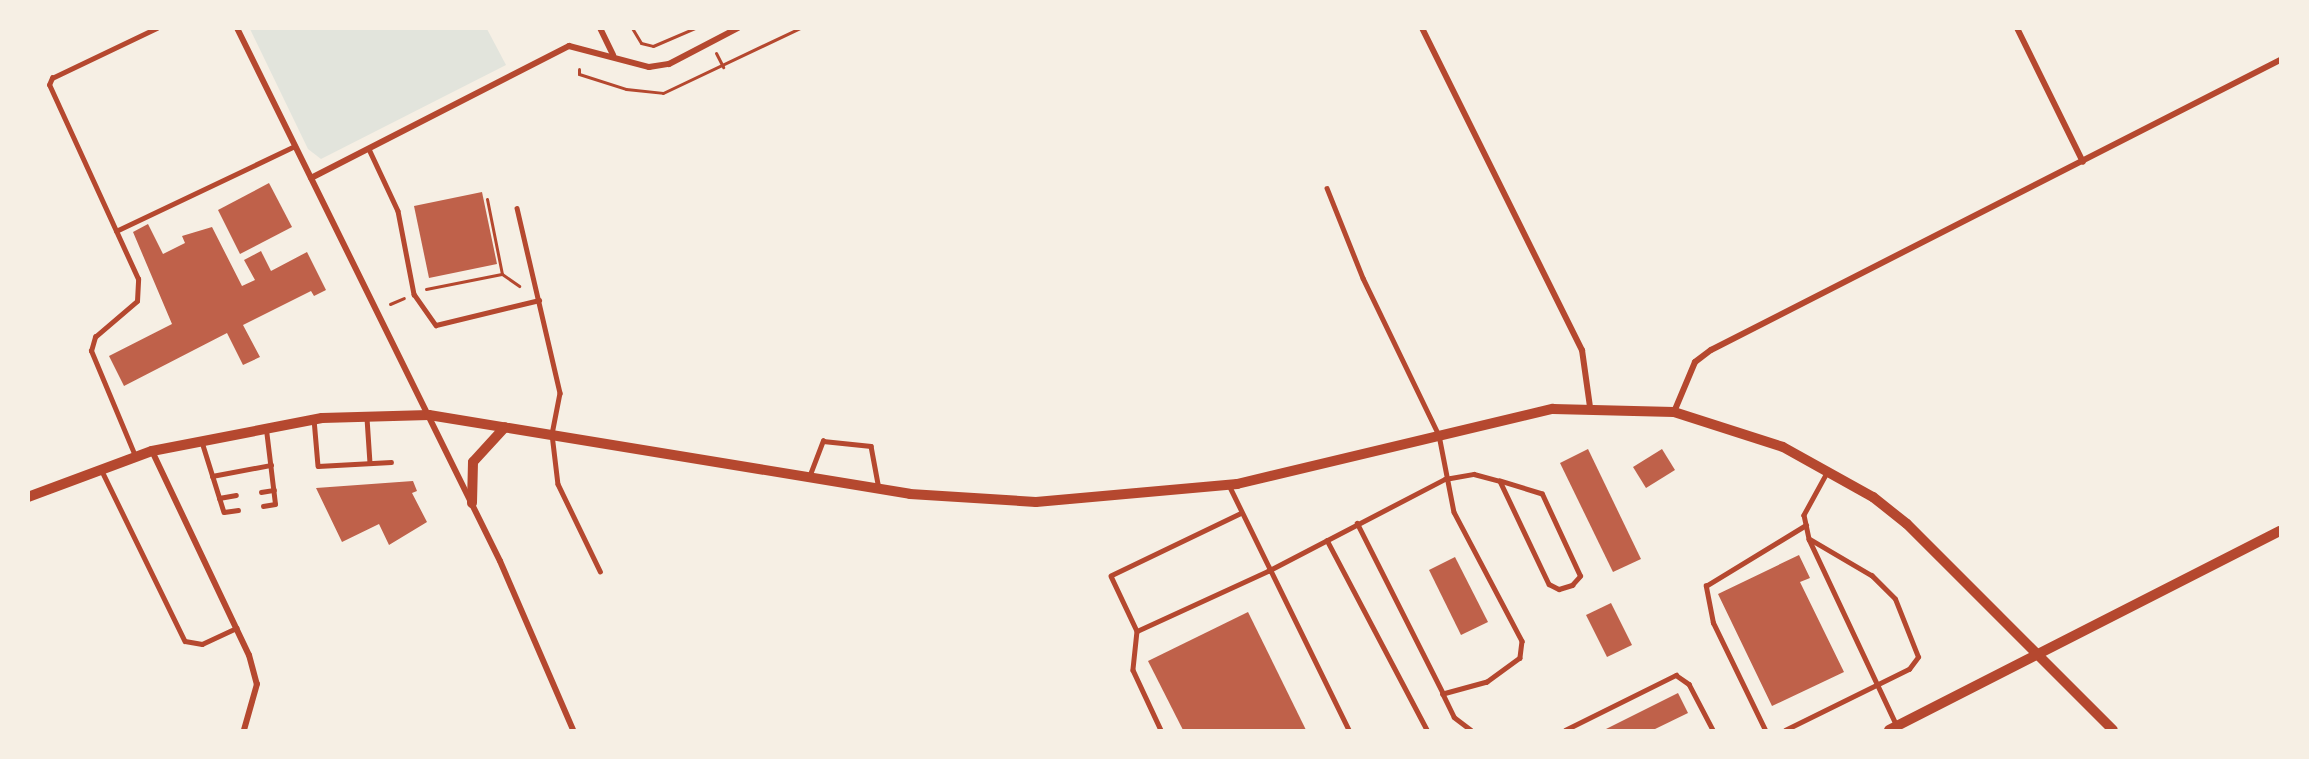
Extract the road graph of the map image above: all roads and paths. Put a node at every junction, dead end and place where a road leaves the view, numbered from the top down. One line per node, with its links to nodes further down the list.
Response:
1 (158, 28): 22 (lane)
2 (237, 28): 15 (street)
3 (600, 28): 11 (street)
4 (633, 28): 5 (path)
5 (695, 28)
6 (738, 28): 11 (street)
7 (800, 28): 13 (path)
8 (1422, 28): 29 (street)
9 (2017, 28): 17 (street)
10 (715, 51): 13 (path)
11 (613, 55): 16 (street)
12 (2280, 60): 17 (street)
13 (723, 67): 14 (path)
14 (579, 69)
15 (295, 146): 18 (street); 22 (lane)
16 (369, 148): 18 (street); 27 (lane)
17 (2083, 162): 30 (street)
18 (311, 178): 31 (street)
19 (1327, 188): 37 (lane)
20 (488, 199): 23 (path)
21 (517, 208): 27 (lane)
22 (116, 231): 40 (lane)
23 (502, 274): 24 (path); 25 (path)
24 (519, 286)
25 (426, 289)
26 (406, 297): 28 (path)
27 (539, 300): 36 (lane)
28 (390, 304)
29 (1590, 408): 30 (street); 37 (street)
30 (1674, 412): 45 (street)
31 (429, 415): 32 (street); 34 (street); 57 (street)
32 (367, 417): 33 (street); 42 (lane)
33 (314, 419): 35 (street); 42 (lane)
34 (505, 426): 36 (street); 57 (street)
35 (266, 428): 38 (street); 43 (lane)
36 (552, 434): 47 (street); 66 (lane)
37 (1439, 435): 48 (lane); 50 (street)
38 (202, 440): 39 (street); 46 (lane)
39 (152, 451): 40 (street); 68 (street)
40 (135, 456): 44 (street)
41 (391, 462): 42 (lane)
42 (370, 463)
43 (271, 465): 46 (lane); 52 (lane)
44 (100, 467): 54 (street); 68 (lane)
45 (1830, 469): 62 (lane); 70 (street)
46 (212, 476): 56 (lane)
47 (809, 477): 51 (street); 51 (lane)
48 (1445, 479): 49 (lane); 61 (lane); 72 (lane)
49 (1500, 481): 49 (lane)
50 (1228, 485): 51 (street); 60 (lane)
51 (879, 489)
52 (274, 490): 53 (lane); 58 (lane)
53 (261, 492)
54 (29, 495)
55 (236, 495): 56 (lane)
56 (219, 498): 59 (lane)
57 (472, 503): 75 (street)
58 (263, 506)
59 (238, 510)
60 (1242, 513): 67 (lane); 69 (lane)
61 (1357, 524): 65 (lane); 72 (lane)
62 (1806, 525): 64 (lane); 82 (lane)
63 (2280, 531): 70 (street)
64 (1809, 539): 71 (lane); 71 (lane)
65 (1327, 540): 67 (lane); 78 (lane)
66 (600, 571)
67 (1268, 571): 69 (lane); 77 (lane)
68 (236, 628): 74 (street)
69 (1137, 631): 76 (lane)
70 (2037, 654): 73 (street); 84 (street)
71 (1877, 686): 73 (lane); 83 (lane)
72 (1443, 694): 79 (lane)
73 (1893, 728)
74 (244, 730)
75 (573, 730)
76 (1161, 730)
77 (1349, 730)
78 (1426, 730)
79 (1471, 730)
80 (1565, 730): 81 (lane)
81 (1713, 730)
82 (1766, 730)
83 (1785, 730)
84 (2113, 730)

